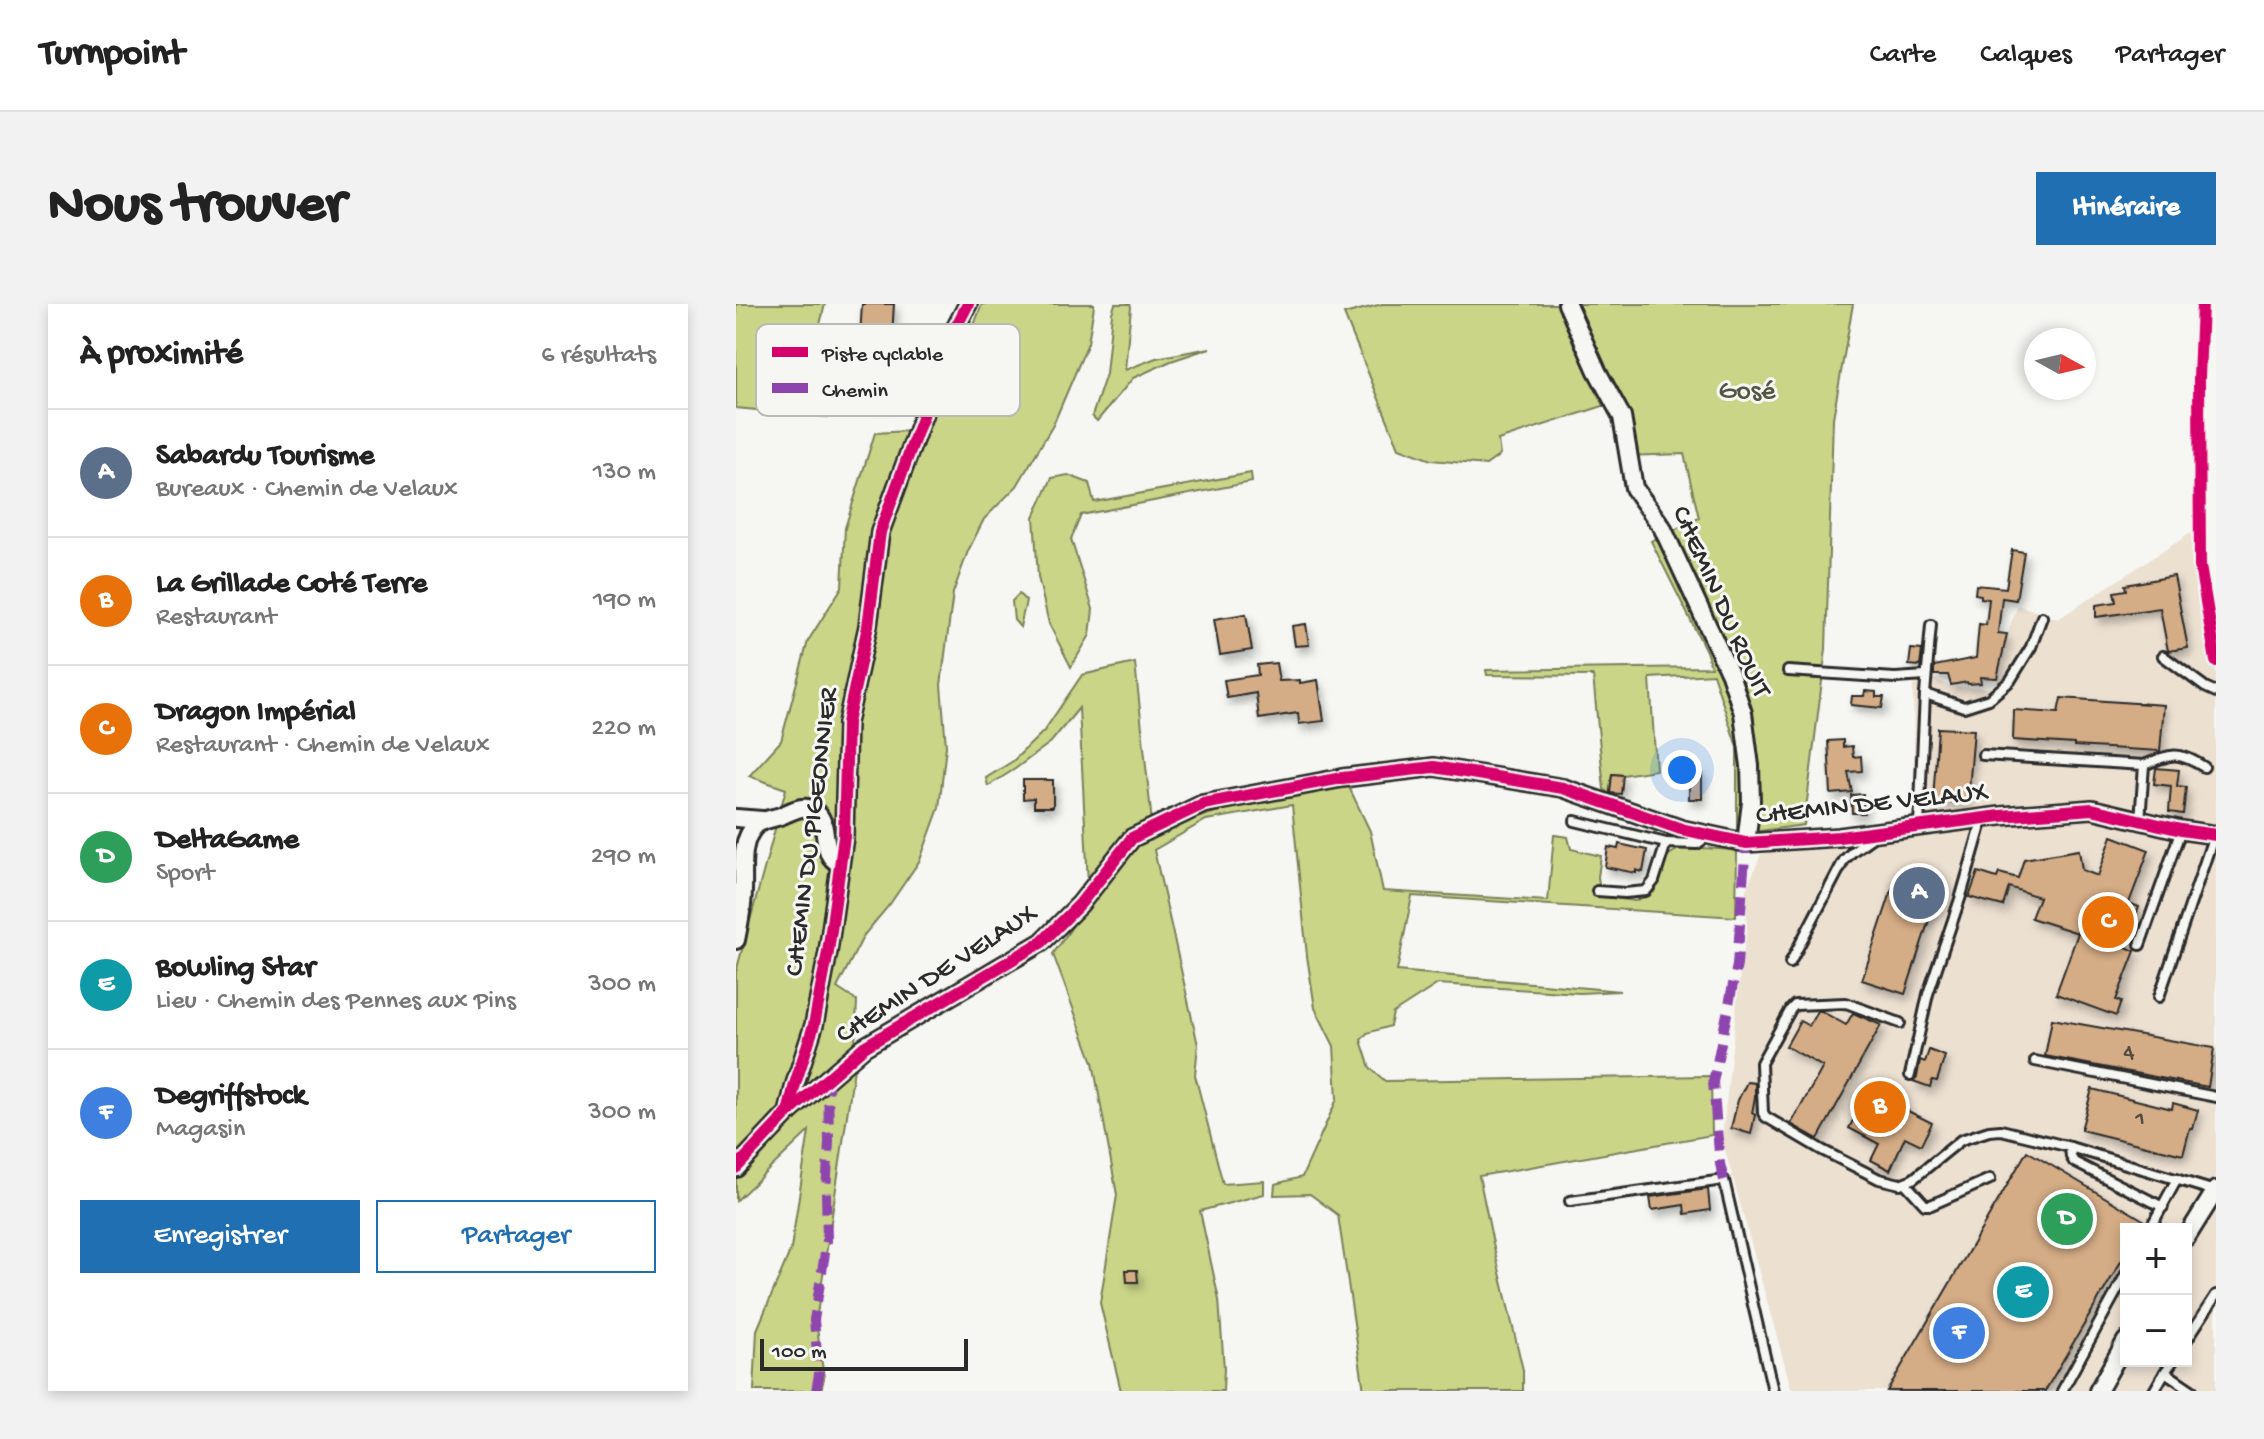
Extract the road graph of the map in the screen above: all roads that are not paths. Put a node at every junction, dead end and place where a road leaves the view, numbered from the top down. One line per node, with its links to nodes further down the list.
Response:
1 (968, 304): 4 (street, CHEMIN DU PIGEONNIER)
2 (1567, 304): 29 (street, CHEMIN DU ROUIT)
3 (2212, 304): 6 (main road)
4 (958, 324)
5 (923, 416): 30 (street, CHEMIN DU PIGEONNIER)
6 (2213, 588): 8 (main road)
7 (2042, 617): 14 (lane)
8 (2216, 621)
9 (1931, 625): 12 (lane)
10 (2163, 656): 13 (lane)
11 (1788, 671): 12 (lane)
12 (1926, 676): 14 (lane)
13 (2216, 692)
14 (1925, 694): 23 (lane)
15 (1983, 755): 16 (lane)
16 (2144, 765): 17 (lane); 22 (lane)
17 (2204, 767)
18 (736, 818): 20 (street)
19 (1983, 819): 22 (street, CHEMIN DE VELAUX); 23 (street, CHEMIN DE VELAUX); 38 (lane)
20 (762, 820): 30 (street); 32 (street)
21 (1575, 821): 28 (lane)
22 (2140, 821): 24 (street, CHEMIN DE VELAUX)
23 (1919, 826): 25 (street, CHEMIN DE VELAUX)
24 (2181, 830): 27 (street, CHEMIN DE VELAUX); 33 (lane)
25 (1880, 832): 29 (street, CHEMIN DE VELAUX); 34 (lane)
26 (1709, 835): 28 (lane); 29 (street, CHEMIN DE VELAUX); 40 (street, CHEMIN DE VELAUX)
27 (2215, 835): 35 (lane)
28 (1666, 843): 31 (lane)
29 (1746, 843)
30 (840, 865): 40 (street, CHEMIN DU PIGEONNIER)
31 (1597, 891)
32 (736, 940)
33 (2140, 945)
34 (1790, 963)
35 (2159, 997)
36 (1900, 1023): 45 (lane)
37 (2035, 1061): 39 (lane)
38 (1910, 1075)
39 (2216, 1097)
40 (788, 1113): 42 (street, CHEMIN DU PIGEONNIER)
41 (2070, 1147): 44 (lane); 45 (lane); 48 (lane)
42 (736, 1168)
43 (1990, 1179): 45 (lane)
44 (2177, 1179): 46 (lane); 48 (lane)
45 (1905, 1183)
46 (2216, 1190): 50 (street)
47 (1570, 1201): 57 (lane)
48 (2163, 1207): 49 (lane)
49 (2154, 1223)
50 (2192, 1228)
51 (2120, 1285): 58 (lane)
52 (2216, 1295): 53 (lane)
53 (2192, 1332)
54 (2120, 1352): 59 (street)
55 (2169, 1367): 56 (lane)
56 (2165, 1372): 60 (lane); 61 (lane)
57 (1773, 1391)
58 (2062, 1391)
59 (2098, 1391)
60 (2154, 1391)
61 (2193, 1391)

